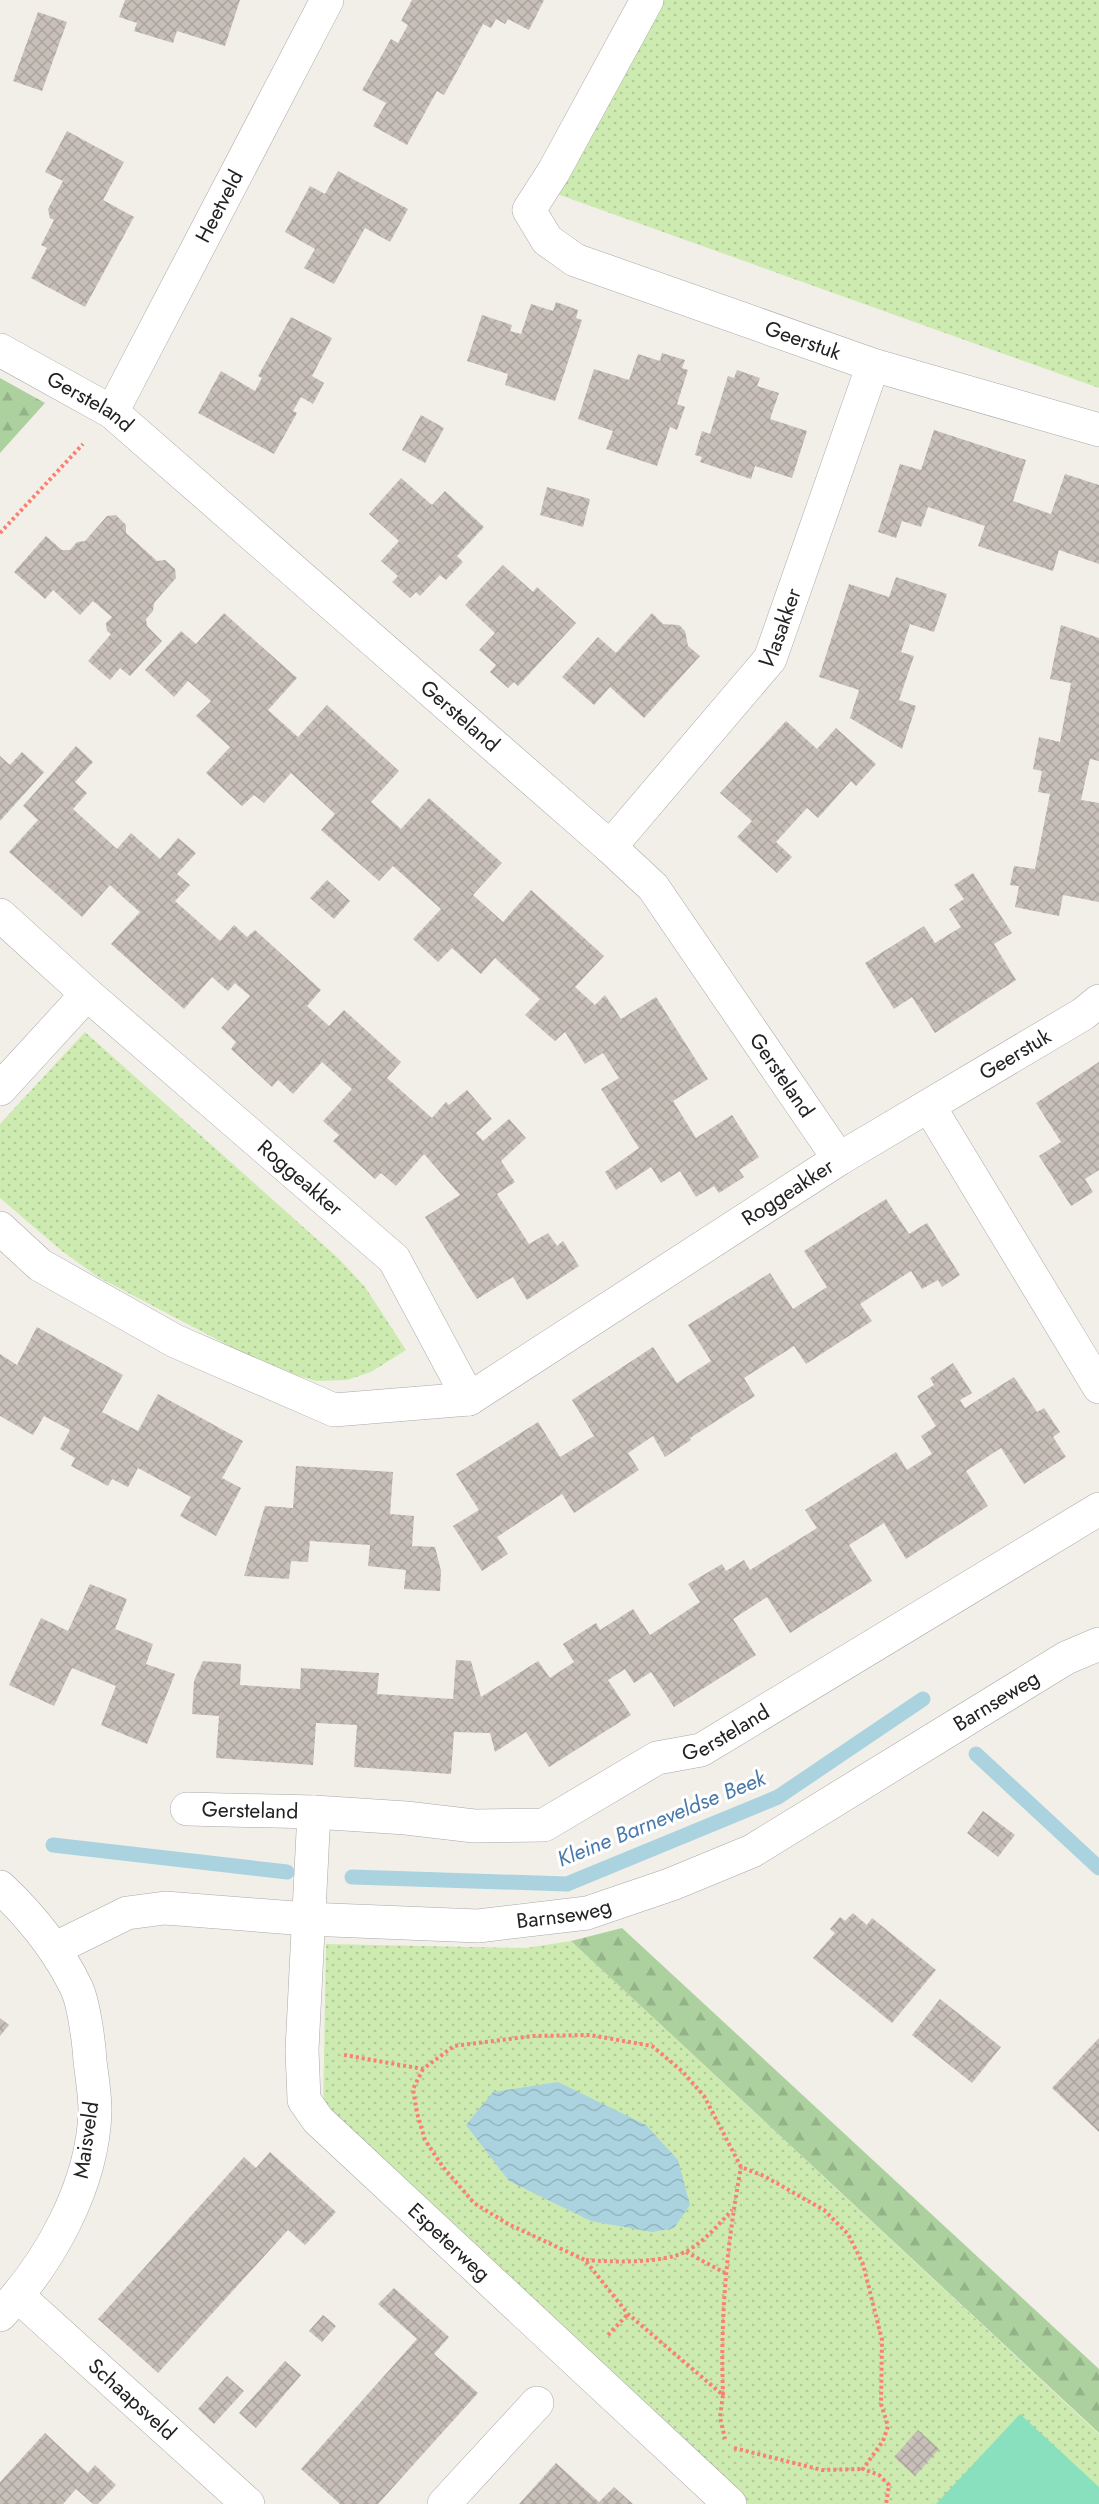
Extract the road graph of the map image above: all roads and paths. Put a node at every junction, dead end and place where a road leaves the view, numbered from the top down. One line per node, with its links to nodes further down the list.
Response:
1 (327, 0): 5 (street, Heetveld)
2 (647, 0): 4 (street, Geerstuk)
3 (0, 350): 5 (street, Gersteland)
4 (873, 365): 6 (street, Geerstuk); 8 (street, Vlasakker)
5 (112, 412): 7 (path); 8 (street, Gersteland)
6 (1099, 430)
7 (0, 533)
8 (610, 847): 14 (street, Gersteland)
9 (0, 915): 10 (street, Roggeakker)
10 (87, 994): 12 (street); 17 (street, Roggeakker)
11 (1099, 1001): 13 (street, Geerstuk)
12 (0, 1089)
13 (929, 1106): 14 (street, Roggeakker); 16 (street)
14 (839, 1159): 17 (street, Roggeakker)
15 (0, 1228): 17 (street, Roggeakker)
16 (1099, 1387)
17 (469, 1399)
18 (1099, 1509): 21 (street, Gersteland)
19 (1099, 1644): 23 (street, Barnseweg)
20 (187, 1809): 21 (street, Gersteland)
21 (314, 1812): 23 (street, Gersteland)
22 (0, 1887): 24 (street)
23 (307, 1919): 24 (street, Barnseweg); 25 (street, Espeterweg)
24 (54, 1949): 32 (street, Maisveld)
25 (302, 2050): 26 (path); 38 (street, Espeterweg)
26 (423, 2069): 27 (path); 30 (path)
27 (741, 2167): 28 (path); 35 (path)
28 (733, 2209): 29 (path); 31 (path)
29 (686, 2252): 30 (path); 31 (path)
30 (585, 2260): 33 (path)
31 (724, 2273): 33 (path)
32 (9, 2305): 36 (street, Schaapsveld)
33 (723, 2396): 35 (path)
34 (537, 2403): 37 (street)
35 (862, 2469): 39 (path)
36 (248, 2504)
37 (444, 2504)
38 (730, 2504)
39 (886, 2504)

